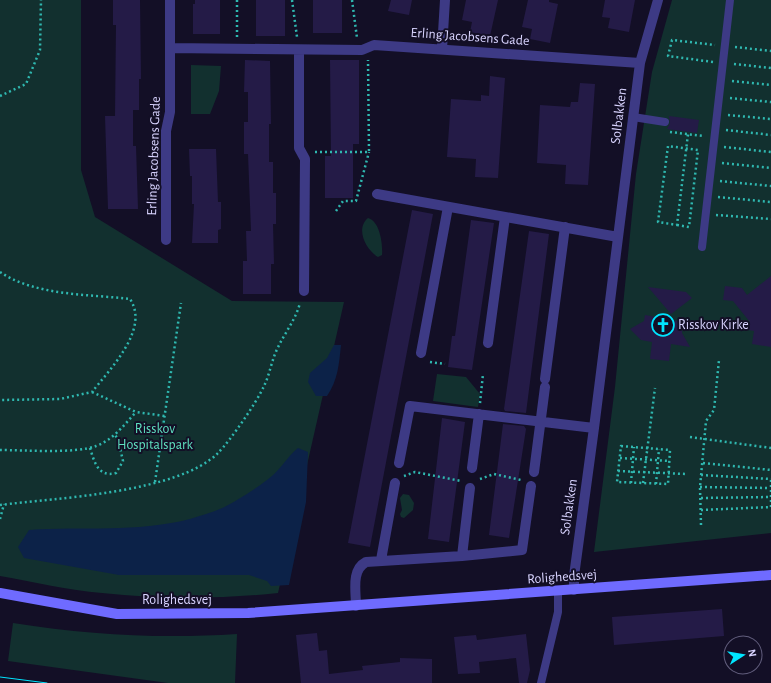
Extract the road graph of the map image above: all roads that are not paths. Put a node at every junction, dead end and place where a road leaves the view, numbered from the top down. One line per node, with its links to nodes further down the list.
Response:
1 (170, 0): 5 (street, Erling Jacobsens Gade)
2 (445, 0): 6 (street)
3 (658, 0): 8 (street, Solbakken)
4 (730, 0): 17 (lane)
5 (170, 48): 7 (street, Erling Jacobsens Gade); 16 (street, Erling Jacobsens Gade)
6 (442, 49): 7 (street, Erling Jacobsens Gade); 8 (street, Erling Jacobsens Gade)
7 (299, 50): 18 (street)
8 (640, 63): 9 (street, Solbakken)
9 (633, 117): 10 (lane); 15 (street, Solbakken)
10 (665, 122)
11 (377, 194): 12 (street)
12 (448, 207): 13 (street); 20 (street)
13 (505, 217): 14 (street); 19 (street)
14 (565, 228): 15 (street); 22 (street)
15 (618, 237): 23 (street, Solbakken)
16 (166, 240)
17 (702, 247)
18 (304, 291)
19 (488, 343)
20 (421, 353)
21 (479, 414): 22 (street); 24 (street); 25 (street)
22 (540, 422): 23 (street); 26 (street)
23 (594, 428): 33 (street, Solbakken)
24 (399, 463)
25 (472, 468)
26 (534, 472)
27 (396, 479): 31 (street)
28 (470, 483): 30 (street)
29 (531, 486): 30 (street)
30 (462, 556): 31 (street)
31 (381, 560): 36 (street)
32 (771, 575): 33 (street, Rolighedsvej)
33 (574, 590): 34 (street, Rolighedsvej)
34 (558, 592): 36 (street, Rolighedsvej); 37 (lane)
35 (0, 593): 36 (street, Rolighedsvej)
36 (356, 606)
37 (541, 683)

